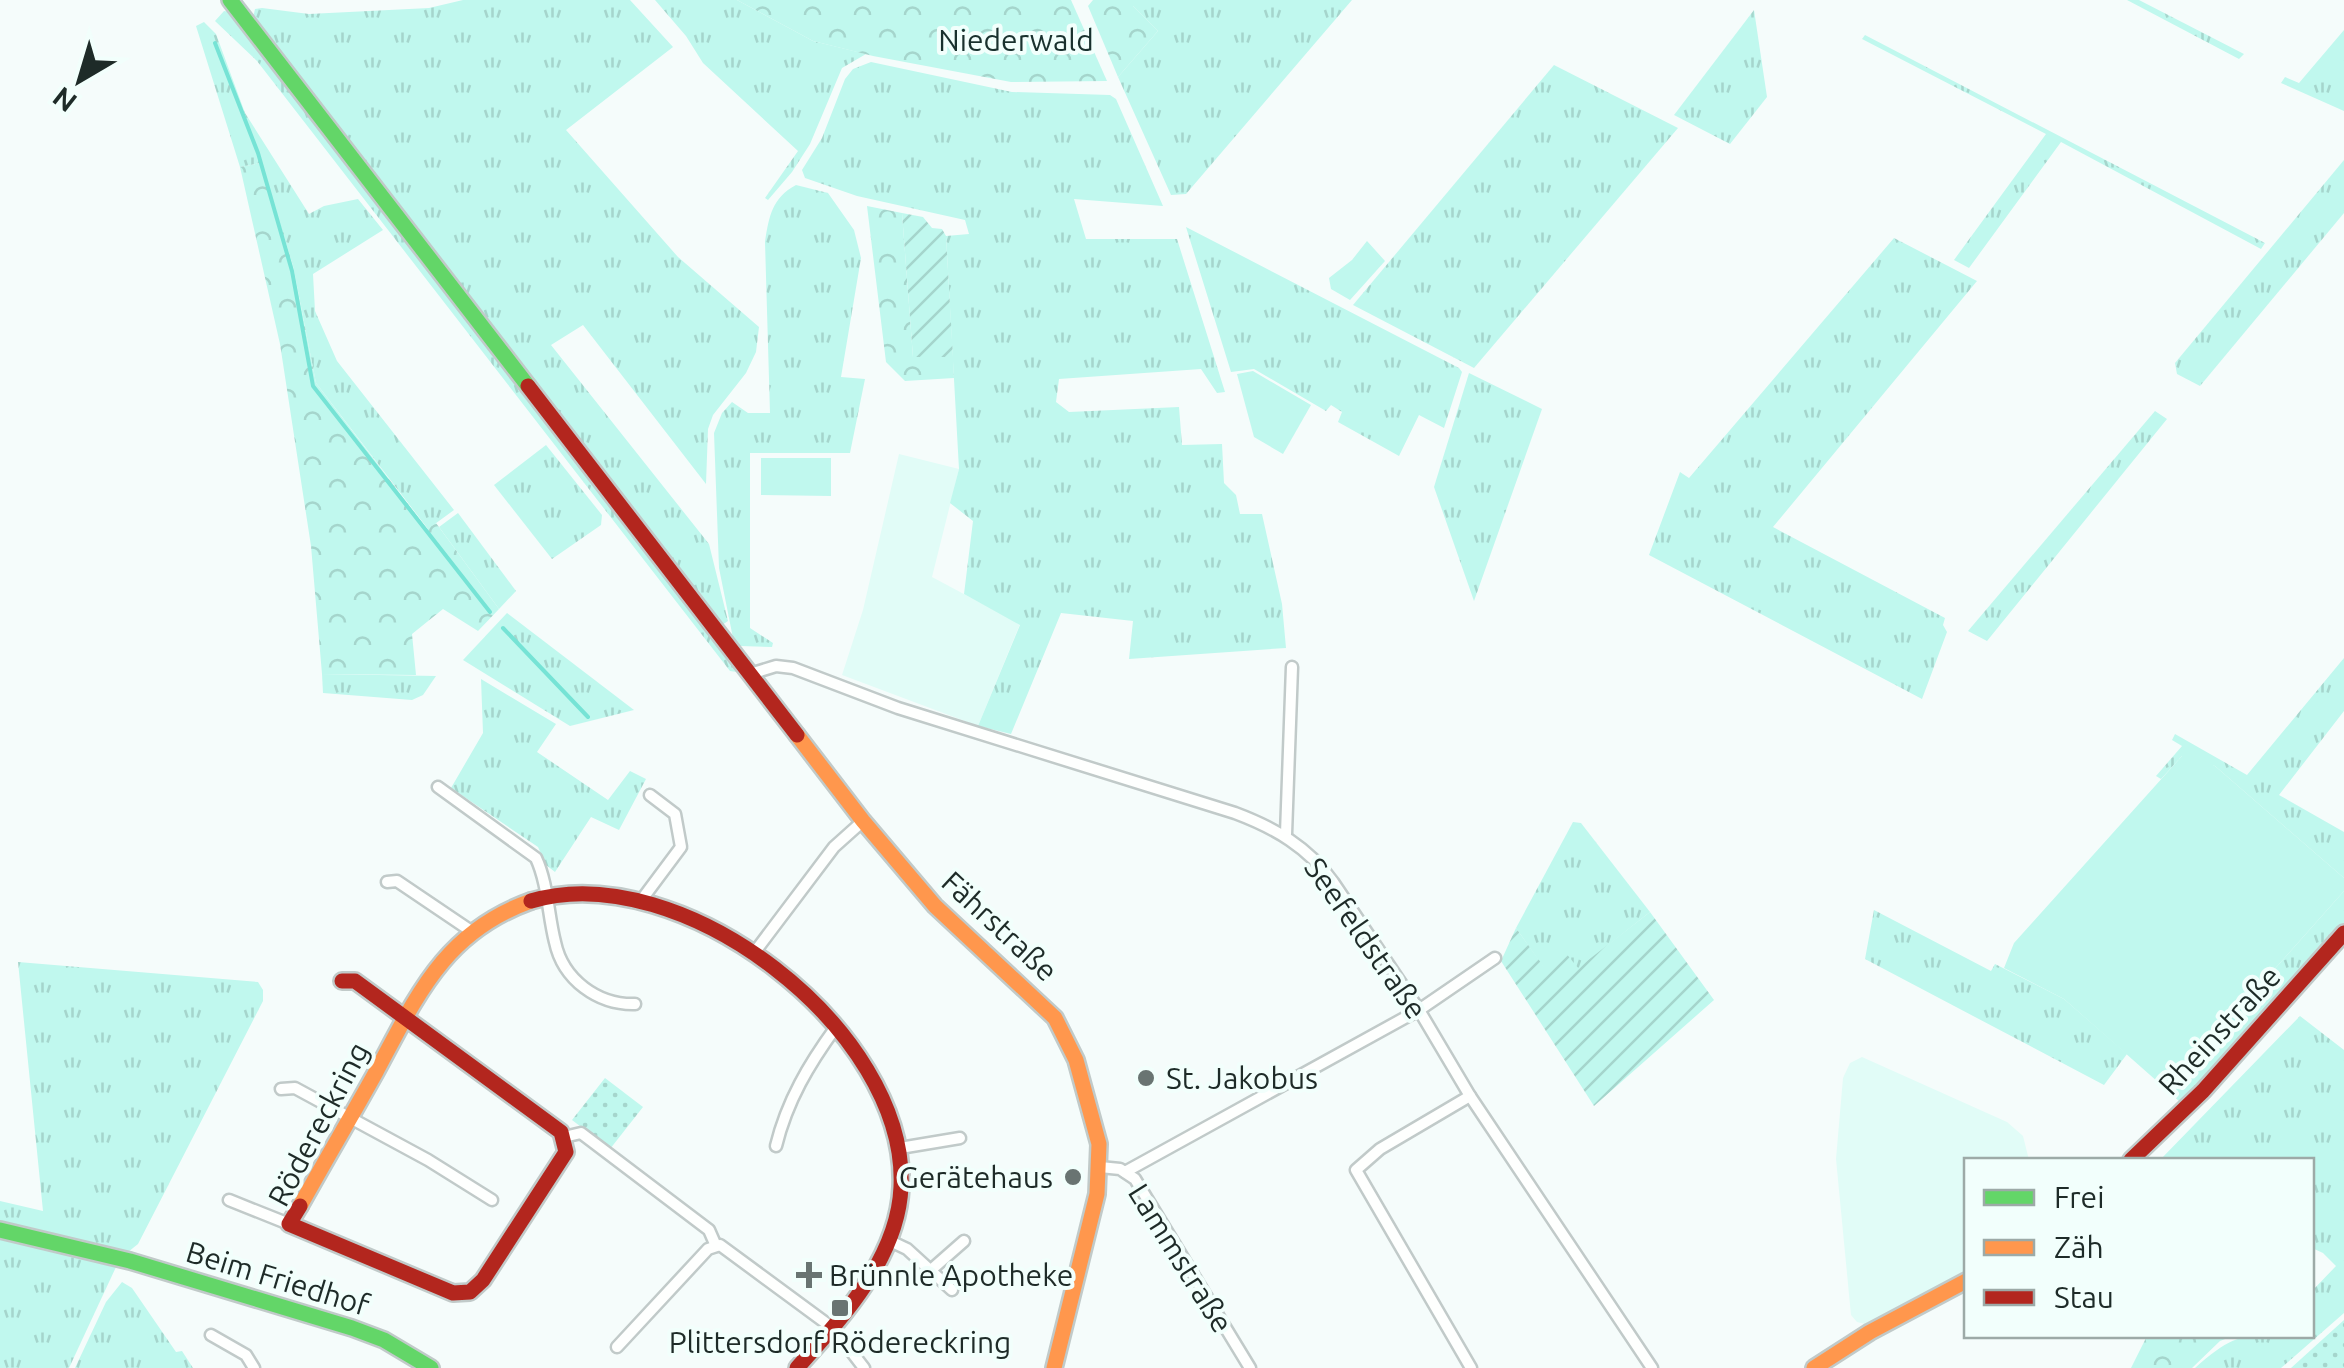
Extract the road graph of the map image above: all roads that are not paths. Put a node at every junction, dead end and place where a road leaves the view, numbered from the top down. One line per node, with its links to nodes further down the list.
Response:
1 (230, 0): 3 (main road, Fährstraße)
2 (1292, 666): 7 (street)
3 (750, 674): 6 (main road, Fährstraße); 7 (street, Seefeldstraße)
4 (438, 787): 9 (street)
5 (650, 795): 10 (street)
6 (863, 821): 13 (street); 28 (main road, Fährstraße)
7 (1286, 834): 17 (street, Seefeldstraße)
8 (387, 882): 11 (street)
9 (547, 898): 10 (main road, Rödereckring); 11 (main road, Rödereckring); 16 (street)
10 (640, 902): 13 (main road, Rödereckring)
11 (471, 931): 18 (main road, Rödereckring)
12 (2344, 932): 27 (main road, Rheinstraße)
13 (754, 953): 19 (main road, Rödereckring)
14 (1496, 958): 17 (street)
15 (342, 981): 18 (main road)
16 (635, 1004)
17 (1419, 1010): 21 (street, Seefeldstraße); 29 (street)
18 (406, 1017): 22 (main road, Rödereckring); 23 (main road)
19 (836, 1027): 25 (street); 26 (main road, Rödereckring)
20 (282, 1089): 22 (street)
21 (1470, 1096): 49 (street); 50 (street, Seefeldstraße)
22 (350, 1118): 31 (street); 32 (main road, Rödereckring)
23 (564, 1137): 32 (main road, Rödereckring); 36 (street)
24 (960, 1138): 26 (street)
25 (776, 1146)
26 (900, 1148): 34 (main road, Rödereckring)
27 (2133, 1158)
28 (1100, 1167): 29 (street, Lammstraße); 47 (main road, Fährstraße)
29 (1125, 1172): 48 (street, Lammstraße)
30 (229, 1200): 32 (street)
31 (492, 1200)
32 (289, 1224)
33 (0, 1230): 44 (main road, Beim Friedhof)
34 (888, 1240): 37 (street); 40 (main road, Rödereckring)
35 (964, 1241): 37 (street)
36 (716, 1246): 40 (street); 42 (street)
37 (932, 1270): 39 (street)
38 (1964, 1282): 51 (main road)
39 (952, 1290)
40 (834, 1329): 45 (main road, Rödereckring); 46 (street)
41 (211, 1335): 43 (street)
42 (617, 1347)
43 (254, 1368)
44 (431, 1368)
45 (798, 1368)
46 (864, 1368)
47 (1054, 1368)
48 (1250, 1368)
49 (1471, 1368)
50 (1652, 1368)
51 (1814, 1368)

